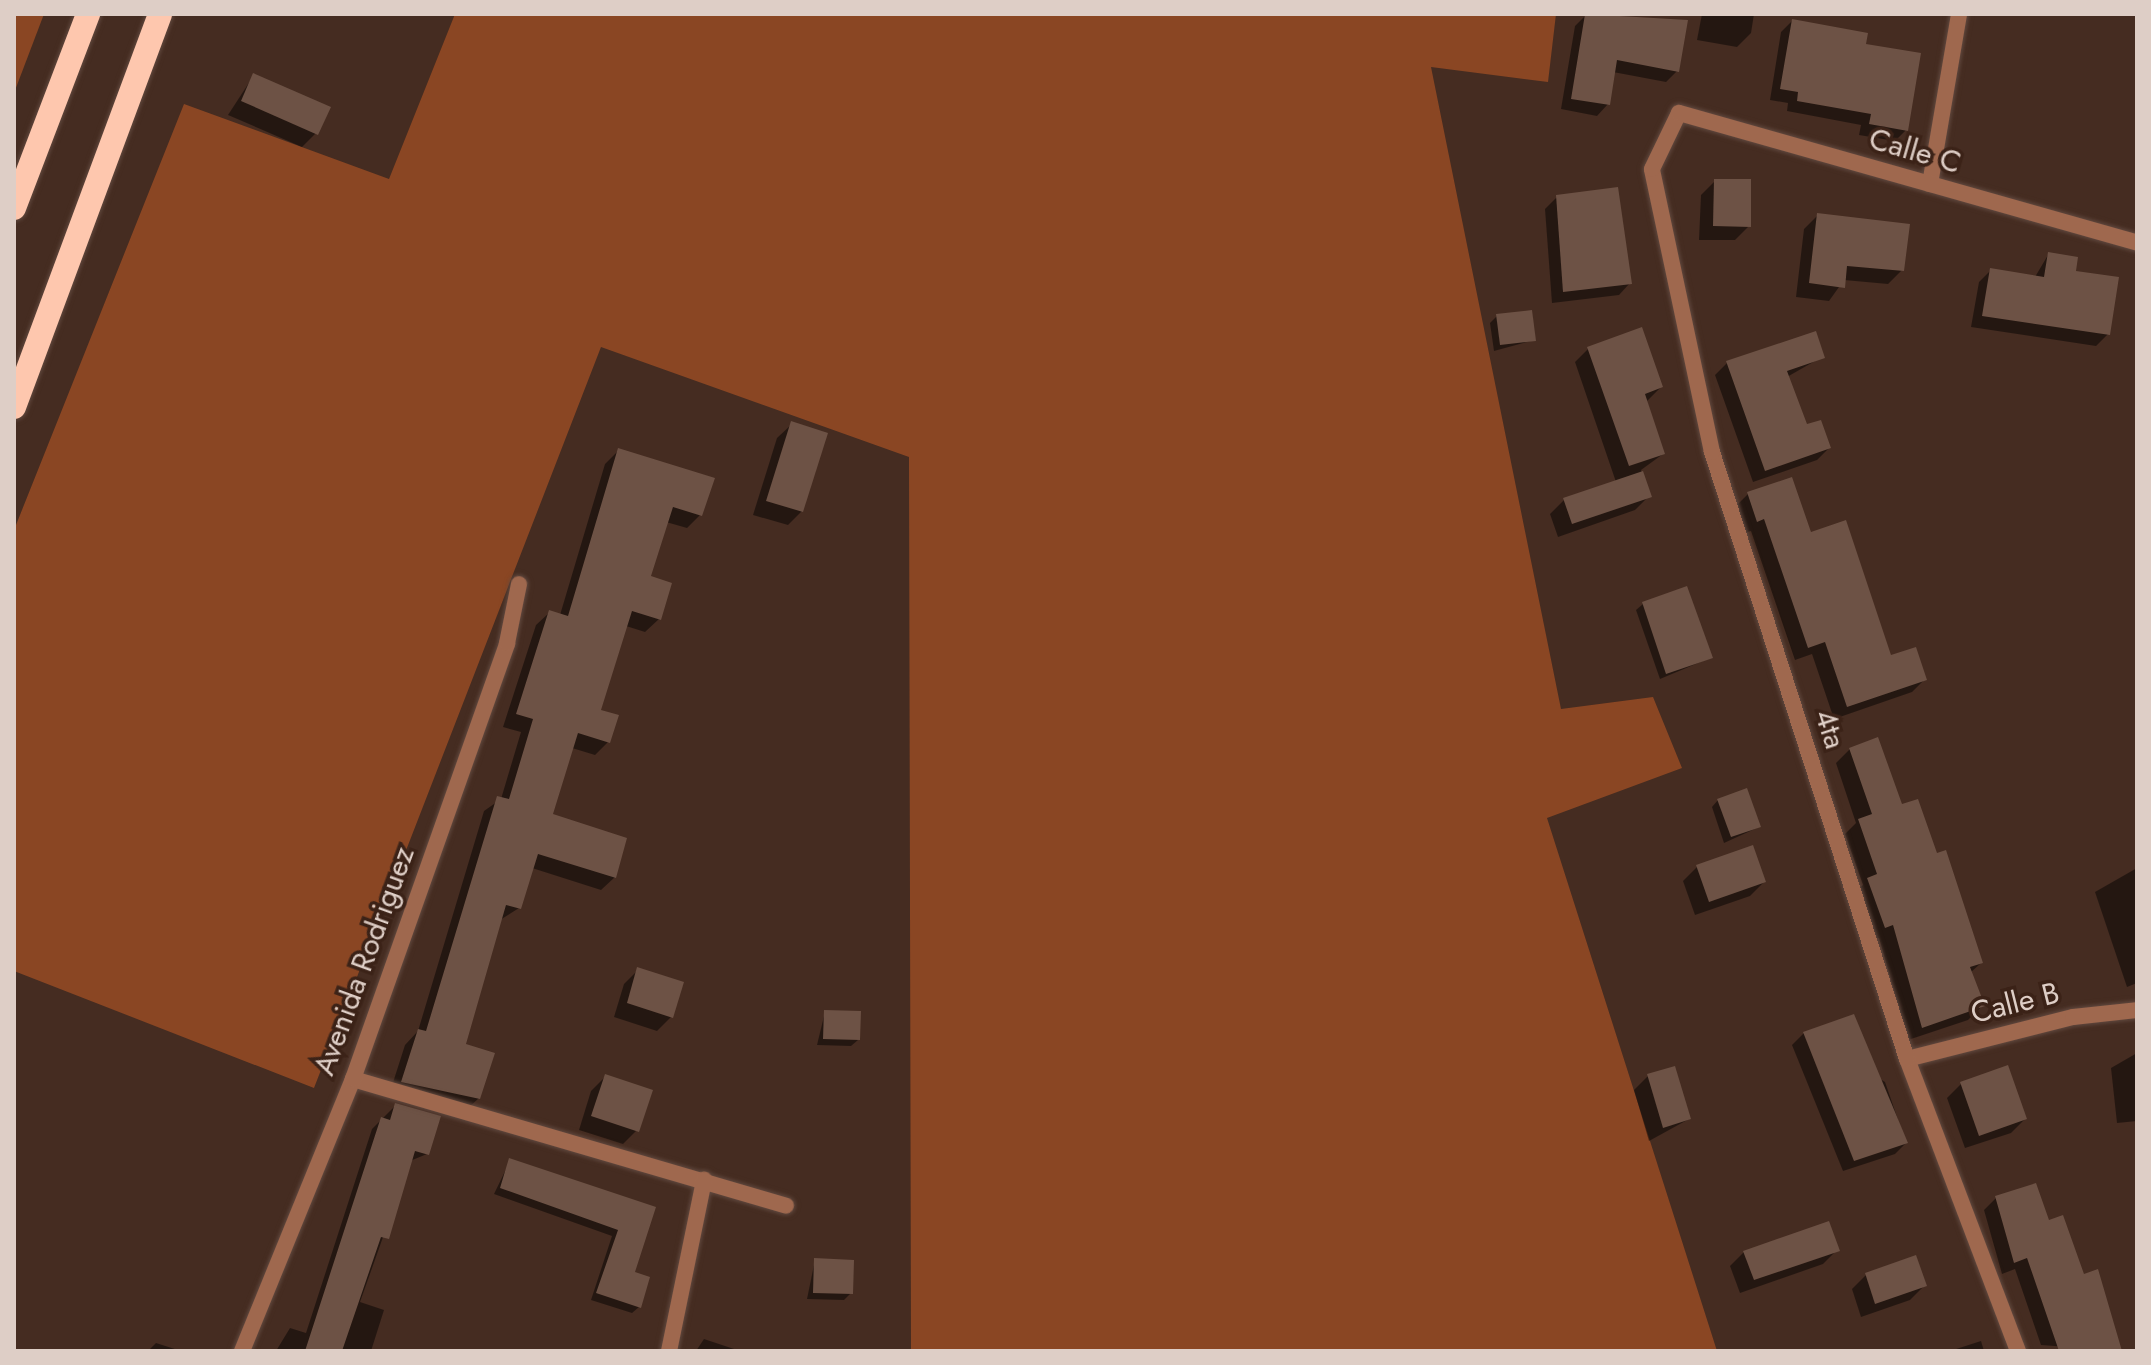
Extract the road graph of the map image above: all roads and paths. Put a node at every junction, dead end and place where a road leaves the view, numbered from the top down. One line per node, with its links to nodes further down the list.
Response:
1 (88, 14): 6 (highway)
2 (160, 14): 8 (highway)
3 (1959, 14): 5 (street)
4 (1679, 113): 5 (street, Calle C); 11 (street, 4ta)
5 (1930, 184): 7 (street, Calle C)
6 (14, 208)
7 (2137, 243)
8 (14, 407)
9 (519, 584): 12 (street, Avenida Rodriguez)
10 (2137, 1010): 11 (street, Calle B)
11 (1907, 1059): 17 (street, 4ta)
12 (353, 1079): 13 (street); 15 (street, Avenida Rodriguez)
13 (704, 1180): 14 (street); 16 (street)
14 (786, 1206)
15 (242, 1351)
16 (669, 1351)
17 (2018, 1351)

